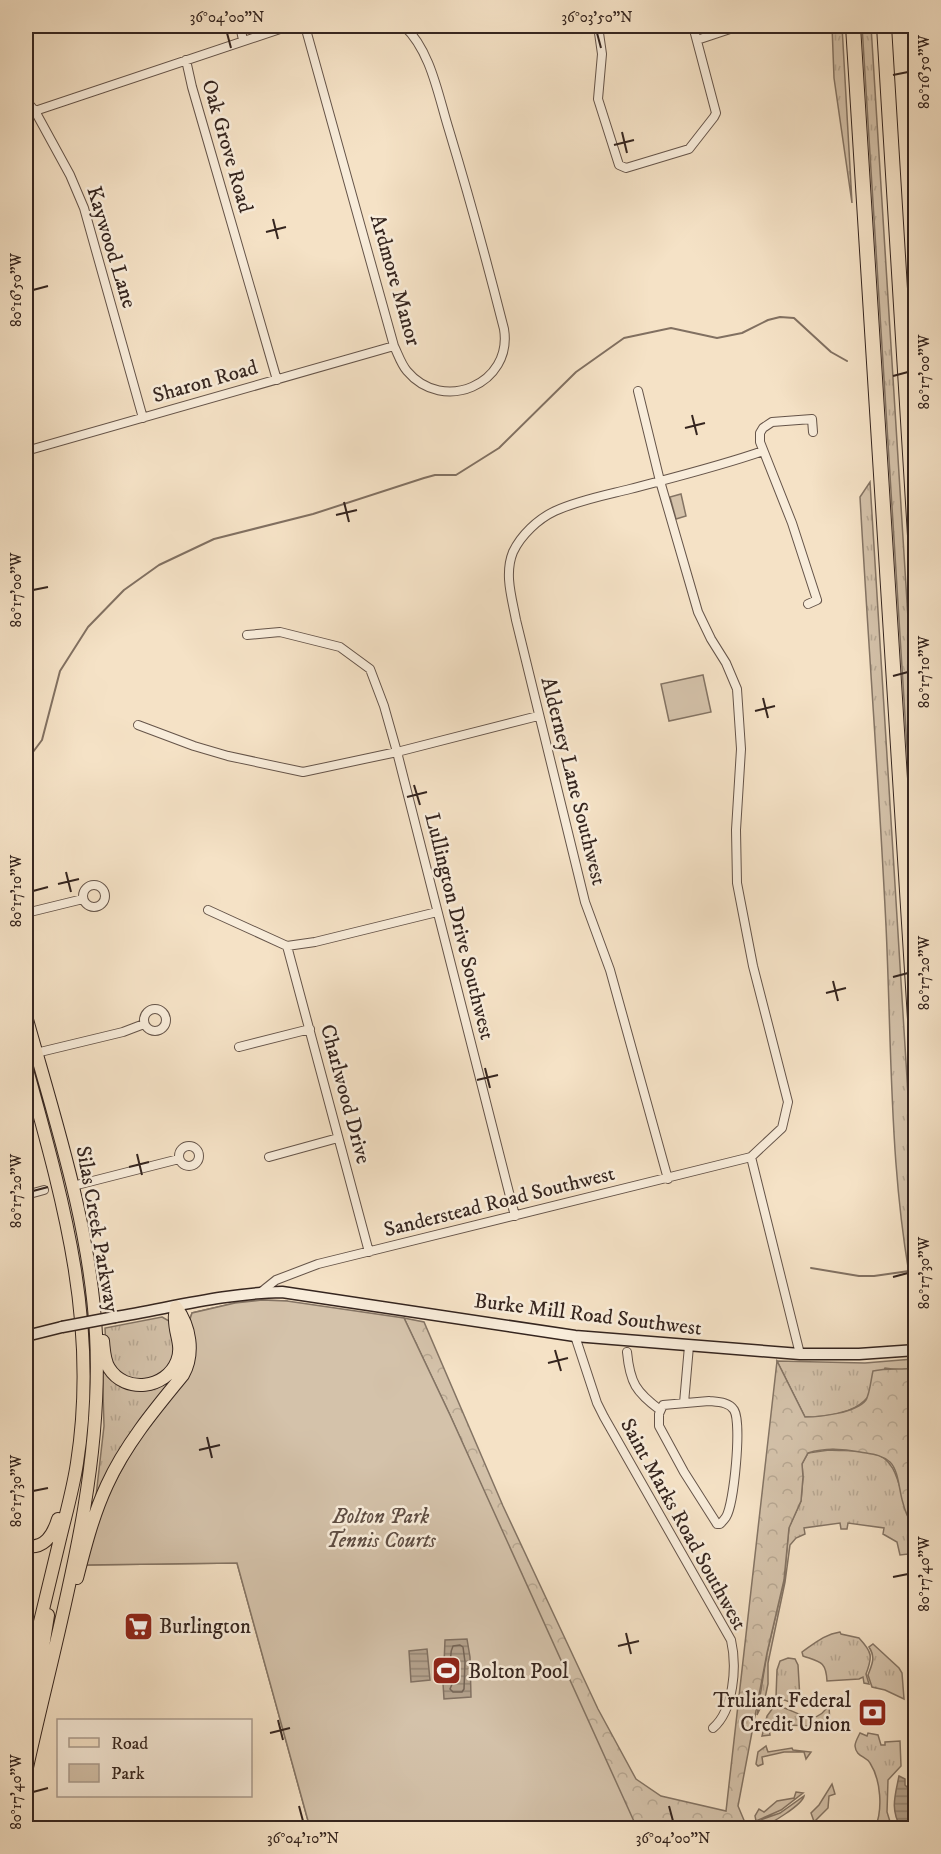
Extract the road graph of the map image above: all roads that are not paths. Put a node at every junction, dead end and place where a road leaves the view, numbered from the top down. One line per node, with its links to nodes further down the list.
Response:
1 (240, 26): 11 (street)
2 (289, 26): 11 (street)
3 (305, 26): 15 (street, Ardmore Manor)
4 (404, 26): 15 (street, Ardmore Manor)
5 (598, 26): 10 (street)
6 (693, 26): 10 (street)
7 (739, 26): 10 (street)
8 (853, 26): 37 (highway)
9 (884, 26): 23 (highway)
10 (697, 39)
11 (243, 40): 12 (street)
12 (186, 60): 14 (street); 16 (street, Oak Grove Road)
13 (26, 96): 14 (street, Kaywood Lane)
14 (35, 111): 18 (street, Kaywood Lane)
15 (394, 346): 16 (street, Sharon Road)
16 (277, 380): 18 (street, Sharon Road)
17 (638, 391): 22 (street)
18 (143, 418): 20 (street, Sharon Road)
19 (813, 432): 21 (street)
20 (26, 451)
21 (763, 451): 22 (street, Alderney Lane Southwest); 24 (street)
22 (660, 481): 26 (street, Alderney Lane Southwest); 43 (street)
23 (915, 552)
24 (808, 604)
25 (248, 634): 28 (street, Lullington Drive Southwest)
26 (538, 716): 28 (street); 45 (street, Alderney Lane Southwest)
27 (138, 725): 28 (street)
28 (398, 752): 31 (street, Lullington Drive Southwest)
29 (83, 899): 32 (street)
30 (208, 910): 33 (street)
31 (438, 912): 33 (street); 49 (street, Lullington Drive Southwest)
32 (26, 913)
33 (287, 946): 36 (street, Charlwood Drive)
34 (26, 1016): 39 (main road, Silas Creek Parkway)
35 (144, 1024): 39 (street)
36 (310, 1029): 38 (street); 41 (street, Charlwood Drive)
37 (915, 1035)
38 (239, 1047)
39 (36, 1053): 46 (main road, Silas Creek Parkway)
40 (26, 1066): 62 (main road, Silas Creek Parkway)
41 (338, 1138): 42 (street); 50 (street, Charlwood Drive)
42 (269, 1157)
43 (751, 1157): 45 (street, Sanderstead Road Southwest); 59 (street)
44 (179, 1159): 46 (street)
45 (668, 1179): 49 (street, Sanderstead Road Southwest)
46 (73, 1186): 51 (main road, Silas Creek Parkway)
47 (44, 1190): 48 (street)
48 (26, 1195)
49 (515, 1216): 50 (street, Sanderstead Road Southwest)
50 (369, 1252): 52 (street, Sanderstead Road Southwest)
51 (90, 1271): 53 (main road); 65 (main road, Silas Creek Parkway)
52 (261, 1292): 53 (street, Burke Mill Road Southwest); 55 (street, Burke Mill Road Southwest)
53 (176, 1306): 54 (street, Burke Mill Road Southwest, bridge); 65 (main road)
54 (26, 1336)
55 (575, 1336): 56 (street, Burke Mill Road Southwest); 68 (street, Saint Marks Road Southwest)
56 (689, 1346): 59 (street, Burke Mill Road Southwest); 60 (street)
57 (914, 1351): 59 (street, Burke Mill Road Southwest)
58 (627, 1352): 61 (street)
59 (800, 1353)
60 (684, 1403): 61 (street); 61 (street)
61 (660, 1410)
62 (77, 1464): 63 (main road); 64 (main road, Silas Creek Parkway)
63 (26, 1546)
64 (47, 1593): 66 (main road, Silas Creek Parkway); 67 (main road)
65 (59, 1624): 69 (main road, Silas Creek Parkway)
66 (26, 1680)
67 (26, 1720)
68 (713, 1728)
69 (26, 1772)

